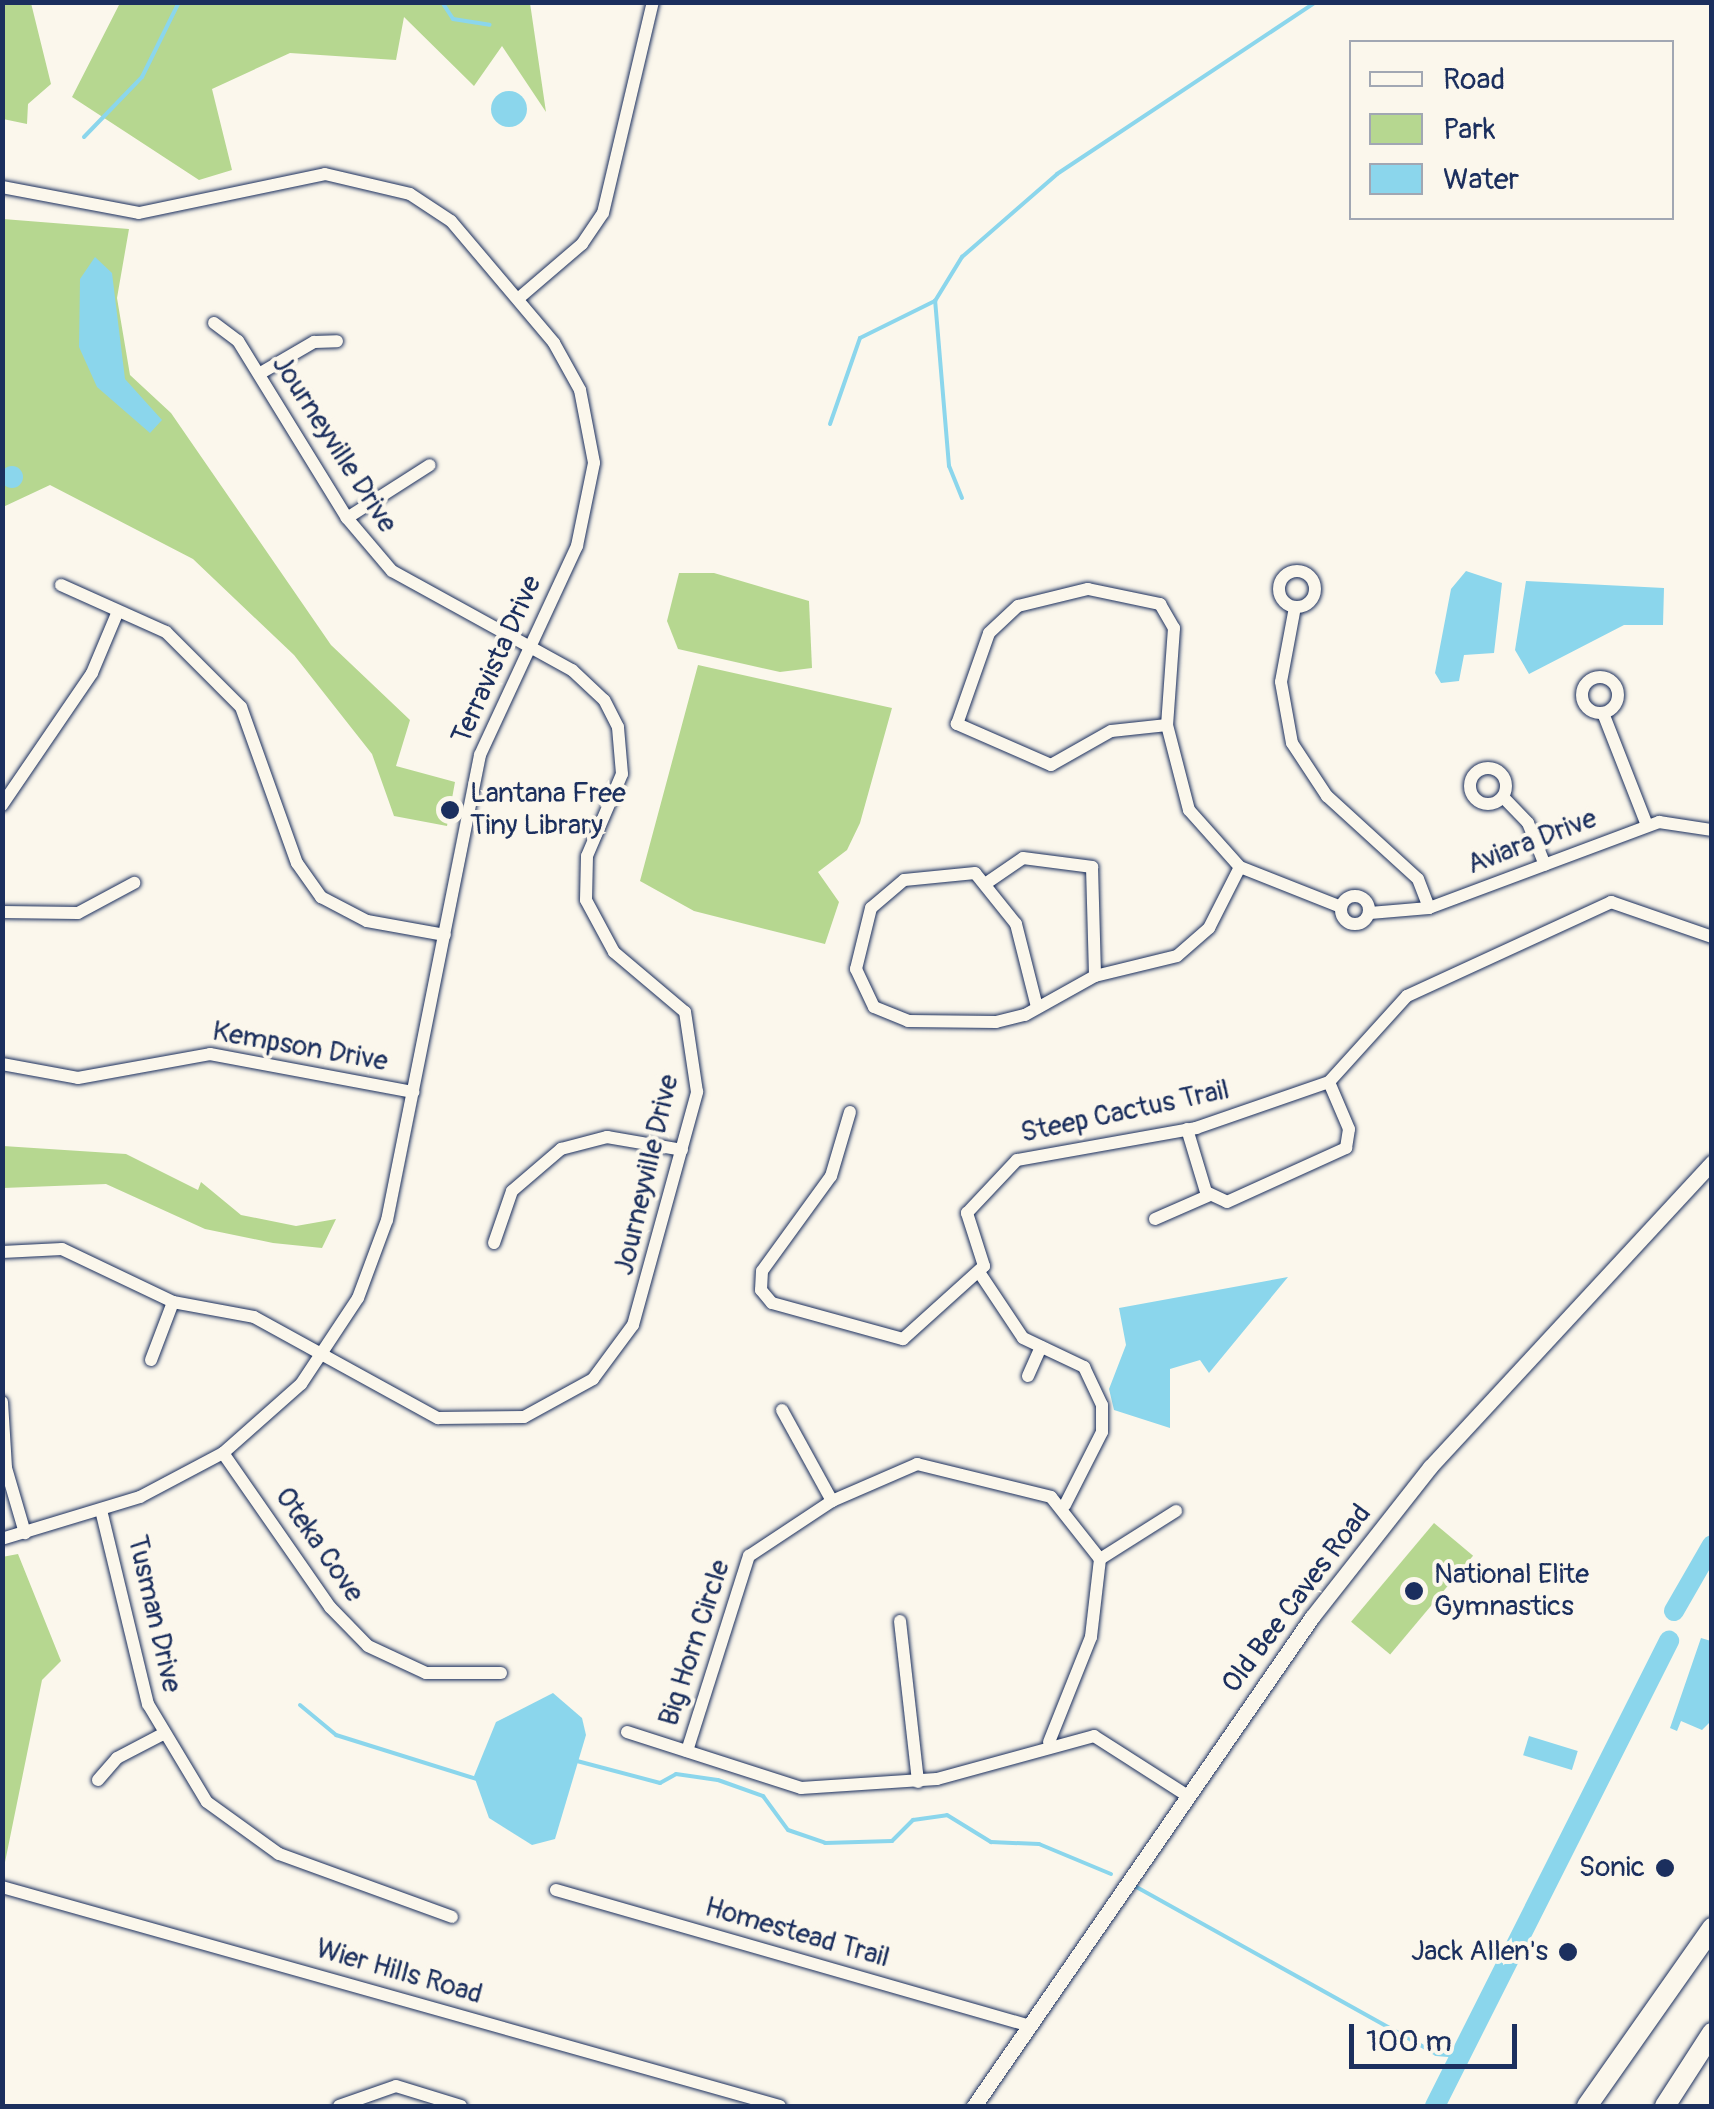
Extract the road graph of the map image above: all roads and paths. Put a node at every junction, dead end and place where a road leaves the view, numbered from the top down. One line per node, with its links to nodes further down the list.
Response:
1 (652, 2): 3 (street)
2 (2, 187): 3 (street, Terravista Drive)
3 (519, 298): 12 (street, Terravista Drive)
4 (214, 323): 6 (street, Journeyville Drive)
5 (336, 341): 6 (street)
6 (259, 374): 8 (street, Journeyville Drive)
7 (430, 465): 8 (street)
8 (347, 518): 12 (street, Journeyville Drive)
9 (60, 585): 11 (street)
10 (1295, 607): 23 (street)
11 (118, 611): 16 (street); 25 (street)
12 (528, 647): 25 (street, Terravista Drive); 34 (street, Journeyville Drive)
13 (1603, 714): 17 (street)
14 (1167, 725): 14 (street, Aviara Drive); 20 (street, Aviara Drive)
15 (1502, 798): 19 (street)
16 (2, 805)
17 (1647, 826): 18 (street, Aviara Drive); 19 (street, Aviara Drive)
18 (1712, 830)
19 (1545, 865): 23 (street, Aviara Drive)
20 (1240, 867): 23 (street, Aviara Drive); 27 (street)
21 (134, 882): 24 (street)
22 (988, 882): 27 (street); 28 (street); 28 (street)
23 (1429, 908)
24 (2, 912)
25 (445, 935): 31 (street, Terravista Drive)
26 (1712, 937): 30 (street, Steep Cactus Trail)
27 (1094, 976): 28 (street)
28 (1037, 1007)
29 (2, 1064): 31 (street, Kempson Drive)
30 (1329, 1082): 33 (street, Steep Cactus Trail); 36 (street)
31 (413, 1092): 43 (street, Terravista Drive)
32 (850, 1112): 40 (street)
33 (1187, 1130): 36 (street); 40 (street, Steep Cactus Trail)
34 (682, 1150): 38 (street); 43 (street, Journeyville Drive)
35 (1712, 1164): 64 (street, Old Bee Caves Road)
36 (1208, 1196): 37 (street)
37 (1154, 1220)
38 (494, 1243)
39 (2, 1252): 41 (street, Journeyville Drive)
40 (979, 1272): 42 (street)
41 (173, 1302): 43 (street, Journeyville Drive); 44 (street)
42 (1041, 1347): 45 (street); 50 (street)
43 (323, 1356): 48 (street, Terravista Drive)
44 (152, 1360)
45 (1028, 1376)
46 (2, 1402): 53 (street)
47 (782, 1410): 49 (street)
48 (223, 1453): 51 (street, Terravista Drive); 57 (street, Oteka Cove)
49 (832, 1501): 50 (street, Big Horn Circle); 61 (street, Big Horn Circle)
50 (1065, 1504): 55 (street)
51 (101, 1510): 53 (street, Terravista Drive); 59 (street, Tusman Drive)
52 (1176, 1511): 55 (street)
53 (25, 1534): 54 (street, Terravista Drive)
54 (2, 1540)
55 (1100, 1559): 60 (street)
56 (900, 1621): 63 (street)
57 (502, 1673)
58 (627, 1732): 61 (street)
59 (161, 1736): 62 (street); 67 (street, Tusman Drive)
60 (1049, 1742): 63 (street); 64 (street)
61 (687, 1751): 63 (street)
62 (98, 1780)
63 (918, 1782)
64 (1183, 1793): 69 (street, Old Bee Caves Road)
65 (2, 1887): 73 (street, Wier Hills Road)
66 (556, 1890): 69 (street, Homestead Trail)
67 (452, 1917)
68 (1712, 1928): 75 (main road)
69 (1024, 2024): 74 (street, Old Bee Caves Road)
70 (1712, 2033): 76 (main road)
71 (339, 2106): 72 (street)
72 (461, 2106)
73 (780, 2106)
74 (974, 2106)
75 (1587, 2106)
76 (1665, 2106)

